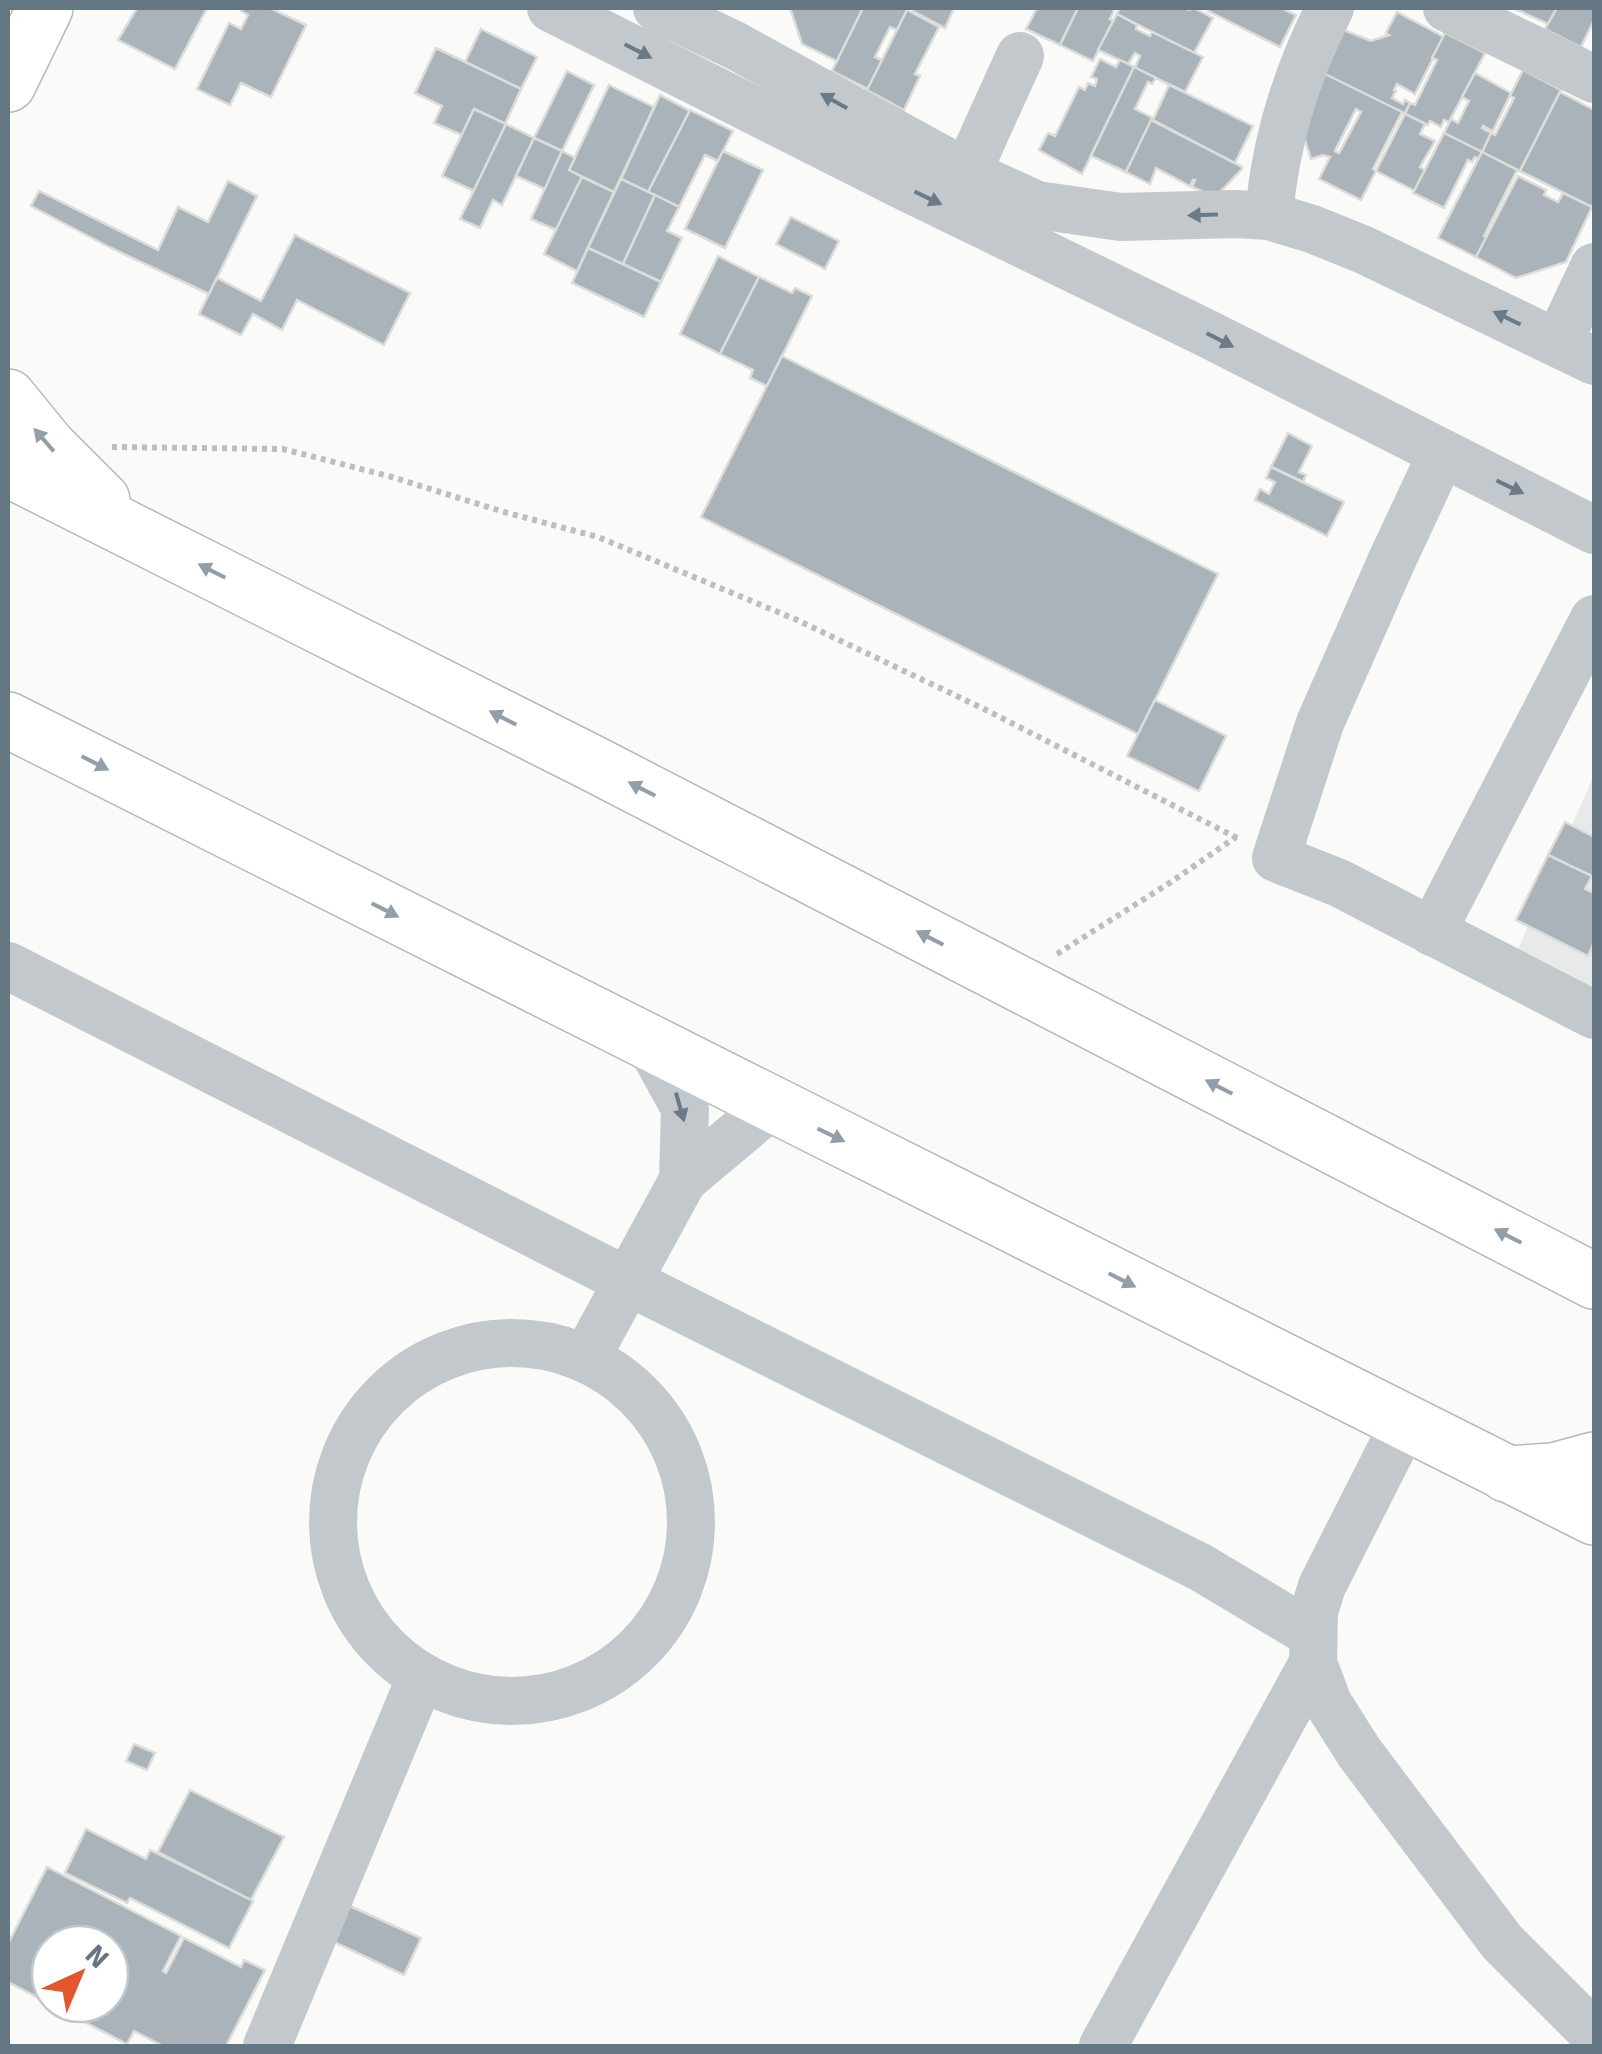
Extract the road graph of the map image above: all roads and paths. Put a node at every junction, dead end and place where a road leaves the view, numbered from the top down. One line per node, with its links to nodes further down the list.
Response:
1 (45, 8): 9 (highway)
2 (551, 8): 15 (street, one-way to 15)
3 (657, 8): 6 (street)
4 (1330, 8): 11 (street)
5 (1460, 10): 8 (street)
6 (745, 27): 10 (street, one-way to 6)
7 (1020, 56): 10 (street)
8 (1594, 80)
9 (8, 84)
10 (967, 174): 11 (street, one-way to 10)
11 (1269, 216): 13 (street, one-way to 11)
12 (1594, 267): 13 (street)
13 (1576, 352)
14 (8, 397): 16 (highway, one-way to 14)
15 (1442, 453): 17 (street, one-way to 17); 20 (street)
16 (28, 458): 20 (path); 23 (highway, one-way to 16)
17 (1594, 530)
18 (1594, 619): 21 (street)
19 (8, 720): 25 (highway, one-way to 25)
20 (1256, 847): 21 (street); 23 (path)
21 (1432, 932): 24 (street)
22 (8, 966): 29 (street)
23 (1014, 982): 28 (highway, one-way to 23)
24 (1594, 1015)
25 (648, 1041): 26 (highway); 27 (street, one-way to 27)
26 (772, 1105): 27 (street); 31 (highway, one-way to 31)
27 (683, 1180): 29 (street)
28 (1594, 1281)
29 (629, 1282): 30 (street); 35 (street)
30 (586, 1358): 36 (street); 36 (street)
31 (1405, 1422): 33 (highway); 35 (street)
32 (1594, 1460): 33 (highway)
33 (1506, 1474): 34 (highway)
34 (1594, 1517)
35 (1313, 1648): 37 (street); 39 (street)
36 (421, 1677): 38 (street)
37 (1594, 2034)
38 (267, 2046)
39 (1103, 2046)

